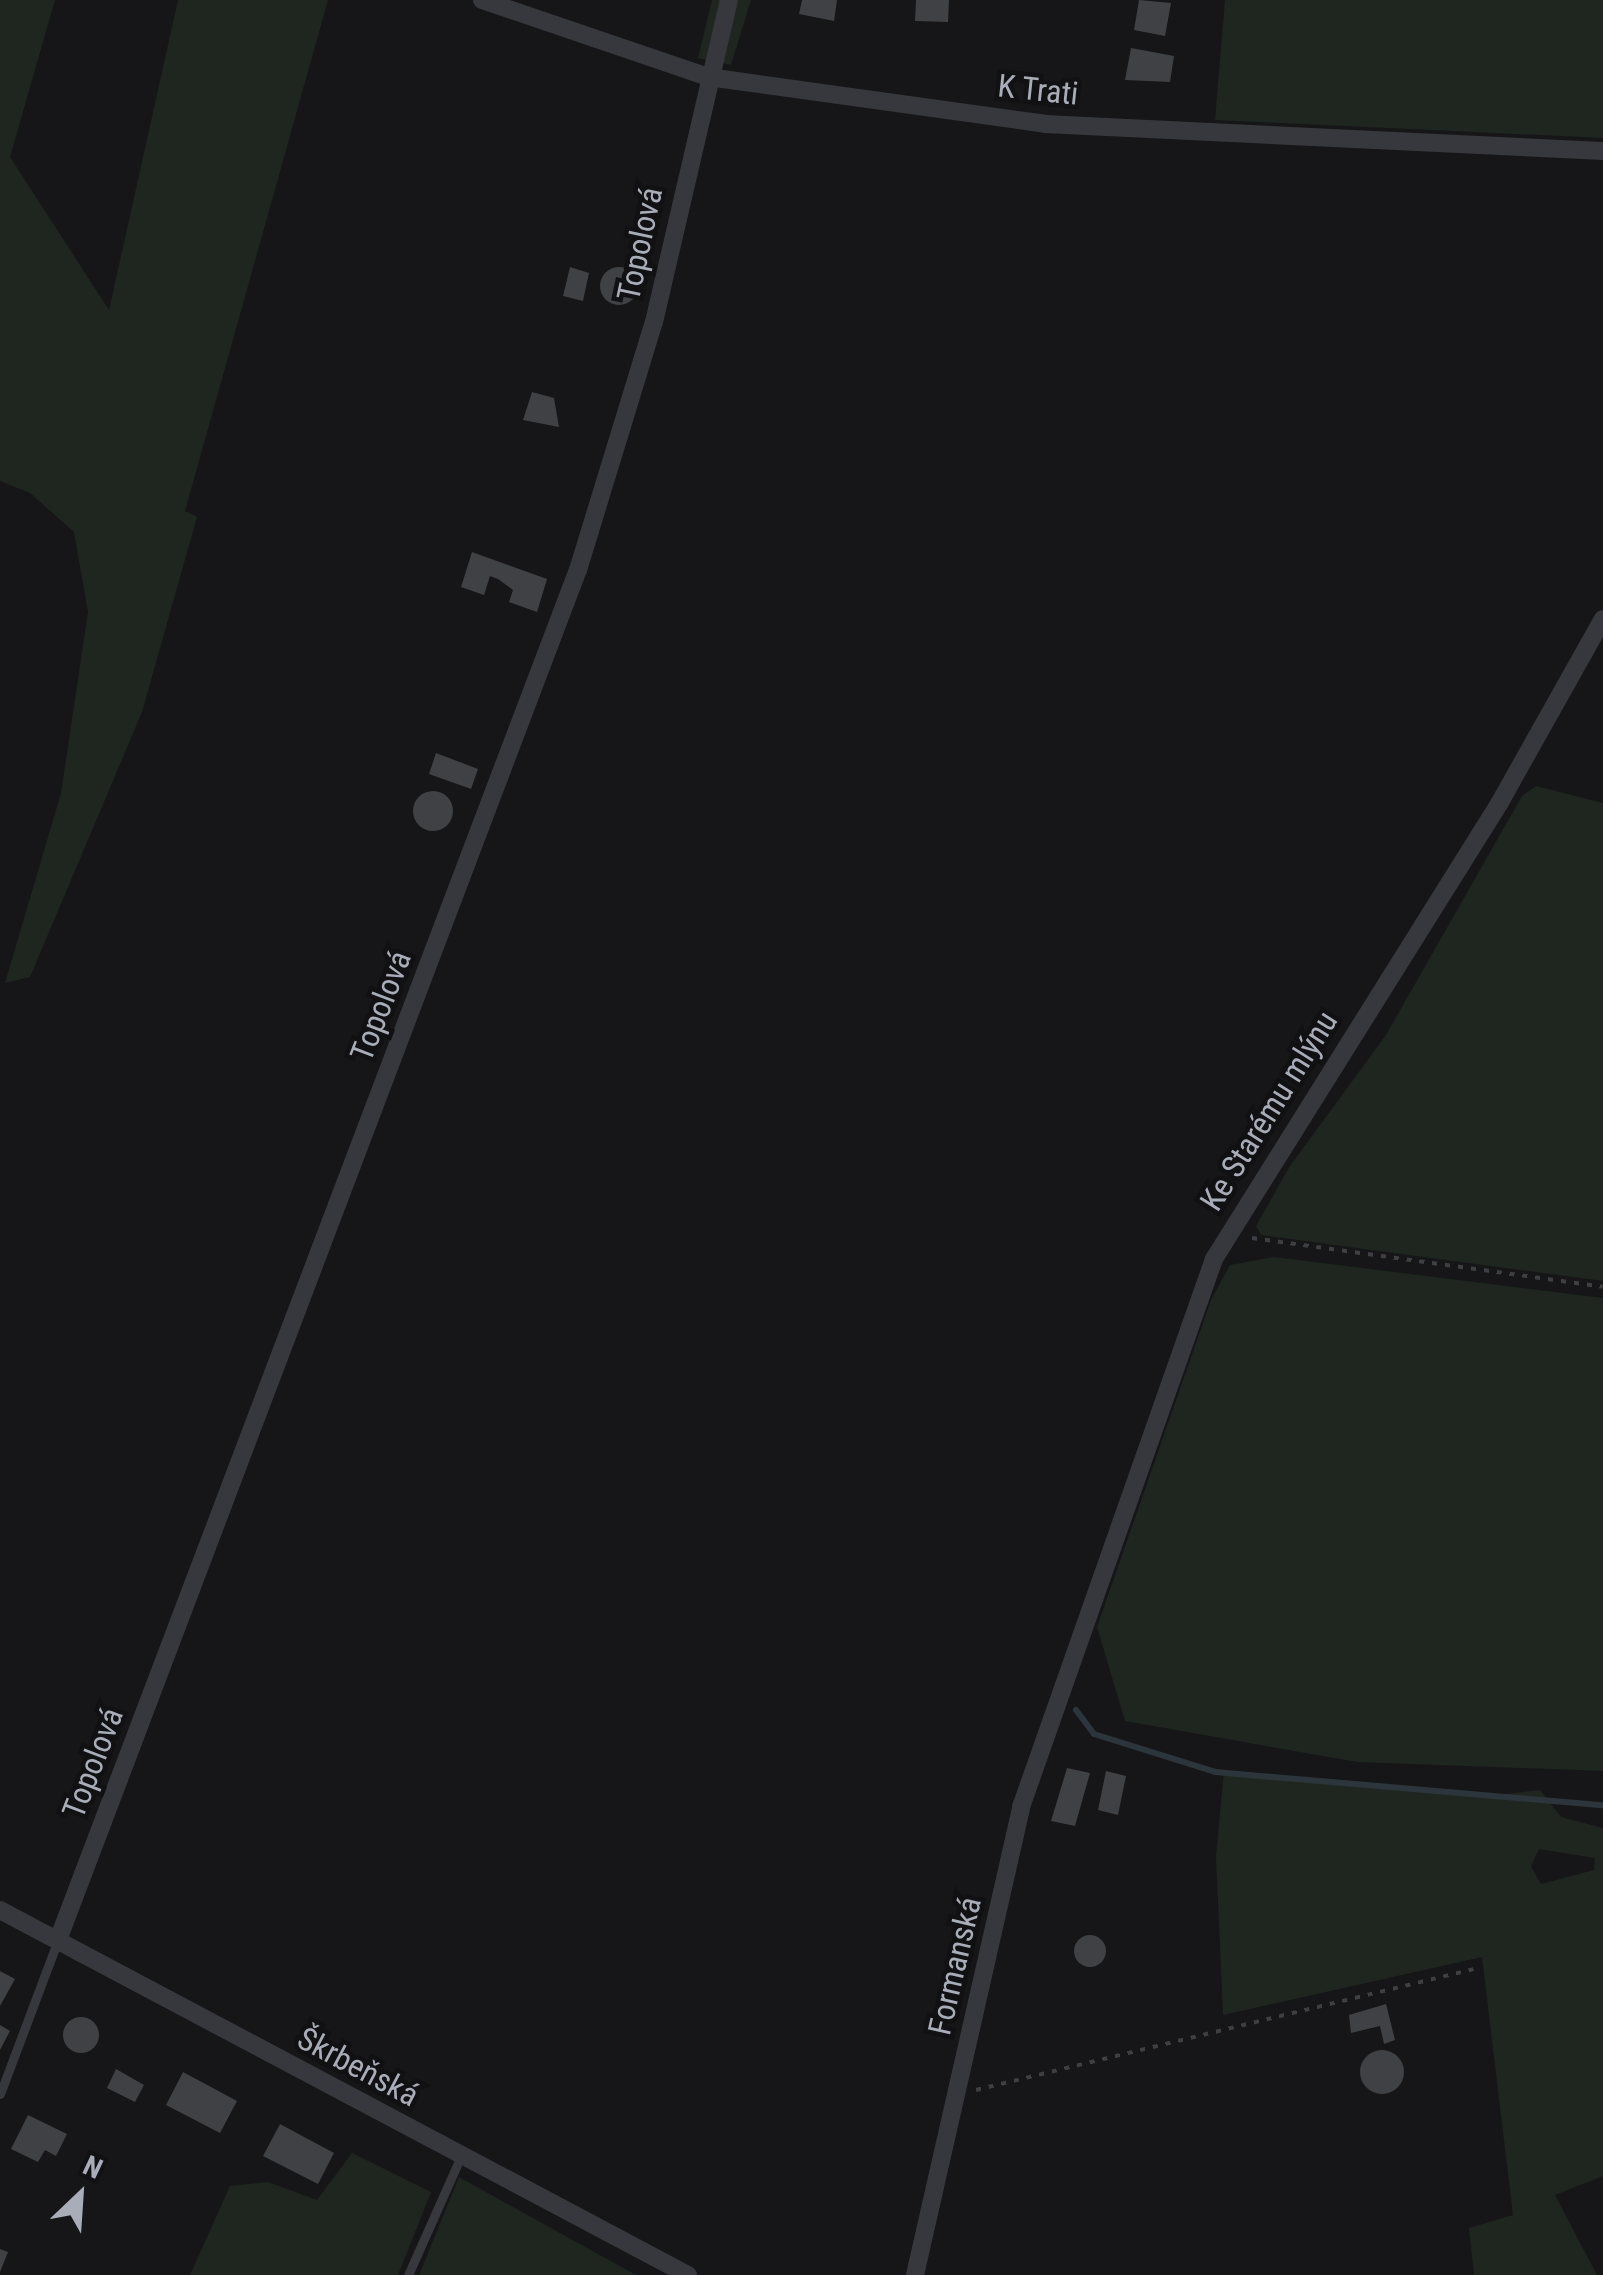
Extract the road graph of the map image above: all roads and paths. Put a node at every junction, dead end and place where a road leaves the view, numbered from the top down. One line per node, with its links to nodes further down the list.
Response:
1 (482, 0): 3 (street, K Trati)
2 (728, 0): 3 (street, Topolová)
3 (708, 77): 4 (street, K Trati); 10 (street, Topolová)
4 (1603, 151)
5 (1603, 620): 6 (street, Ke Starému mlýnu)
6 (1228, 1234): 7 (path); 8 (street, Ke Starému mlýnu)
7 (1603, 1287)
8 (1066, 1673): 13 (street, Formanská)
9 (0, 1910): 10 (street, Škrbeňská)
10 (58, 1940): 12 (lane); 14 (street, Škrbeňská)
11 (1474, 1968): 13 (path)
12 (0, 2094)
13 (956, 2094): 17 (street, Formanská)
14 (461, 2156): 15 (lane); 16 (street, Škrbeňská)
15 (408, 2275)
16 (688, 2275)
17 (915, 2275)

